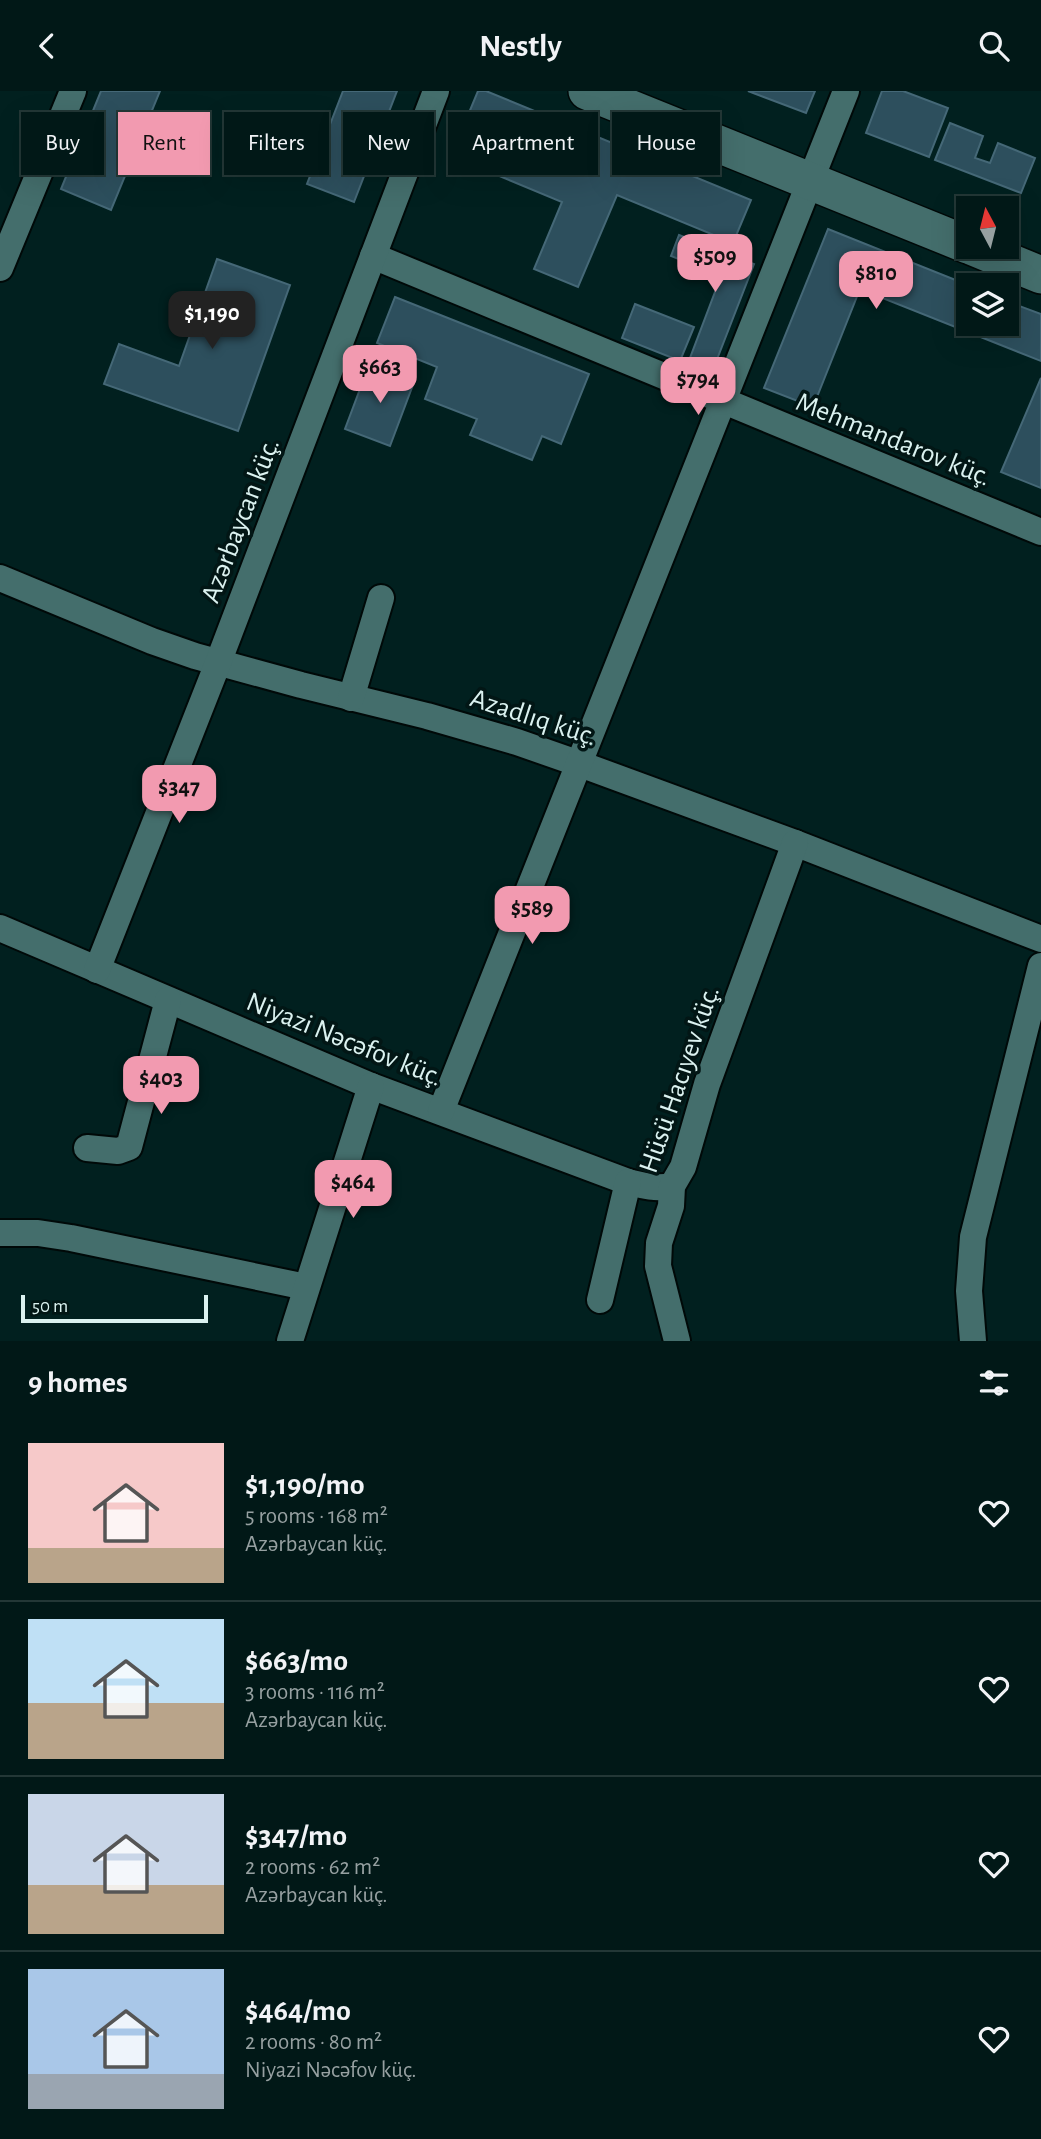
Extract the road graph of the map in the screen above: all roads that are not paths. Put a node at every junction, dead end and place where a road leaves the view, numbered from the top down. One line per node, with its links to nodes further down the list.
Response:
1 (73, 91): 9 (street)
2 (436, 91): 7 (street, Azərbaycan küç.)
3 (587, 91): 5 (street)
4 (846, 91): 5 (street)
5 (811, 181): 6 (street); 11 (street)
6 (956, 240)
7 (373, 256): 11 (street, Mehmandarov küç.); 15 (street, Azərbaycan küç.)
8 (1002, 259): 10 (street)
9 (0, 268)
10 (1041, 275)
11 (723, 402): 12 (street, Mehmandarov küç.); 17 (street)
12 (1041, 533)
13 (0, 579): 15 (street, Azadlıq küç.)
14 (381, 598): 16 (street)
15 (218, 663): 16 (street, Azadlıq küç.); 22 (street, Azərbaycan küç.)
16 (351, 698): 17 (street, Azadlıq küç.)
17 (580, 764): 18 (street, Azadlıq küç.); 25 (street)
18 (795, 843): 20 (street, Azadlıq küç.); 28 (street, Hüsü Hacıyev küç.)
19 (0, 928): 22 (street, Niyazi Nəcəfov küç.)
20 (1041, 939)
21 (1041, 966): 34 (street)
22 (97, 969): 23 (street, Niyazi Nəcəfov küç.)
23 (168, 1000): 24 (street, Niyazi Nəcəfov küç.); 26 (street)
24 (372, 1086): 25 (street, Niyazi Nəcəfov küç.); 30 (street)
25 (441, 1111): 27 (street, Niyazi Nəcəfov küç.)
26 (88, 1147)
27 (628, 1182): 28 (street, Niyazi Nəcəfov küç.); 31 (street)
28 (672, 1186): 33 (street, Hüsü Hacıyev küç.)
29 (0, 1233): 30 (street)
30 (306, 1287): 32 (street)
31 (600, 1300)
32 (290, 1341)
33 (677, 1341)
34 (973, 1341)

